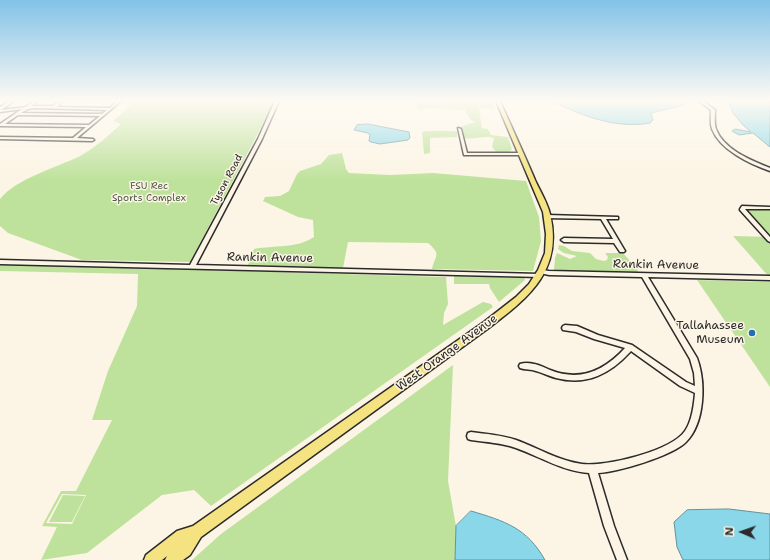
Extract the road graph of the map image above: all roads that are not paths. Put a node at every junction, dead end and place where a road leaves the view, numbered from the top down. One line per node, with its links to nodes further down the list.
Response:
1 (88, 127): 7 (street)
2 (265, 127): 20 (street, Tyson Road)
3 (509, 127): 9 (main road, West Orange Avenue)
4 (714, 127): 10 (street)
5 (459, 129): 9 (street)
6 (0, 138): 7 (street)
7 (73, 140): 8 (street)
8 (92, 140)
9 (521, 154): 12 (main road, West Orange Avenue)
10 (770, 170)
11 (770, 208): 16 (street)
12 (547, 217): 13 (street); 21 (main road, West Orange Avenue)
13 (603, 218): 14 (street); 17 (street)
14 (616, 218)
15 (564, 240): 17 (street)
16 (770, 240)
17 (616, 241): 18 (street)
18 (622, 251)
19 (0, 262): 20 (street, Rankin Avenue)
20 (192, 267): 21 (street, Rankin Avenue)
21 (540, 274): 22 (street, Rankin Avenue); 30 (main road, West Orange Avenue)
22 (644, 276): 23 (street, Rankin Avenue); 27 (street)
23 (770, 278)
24 (565, 328): 25 (street)
25 (630, 347): 26 (street); 27 (street)
26 (523, 366)
27 (698, 391): 29 (street)
28 (471, 436): 29 (street)
29 (592, 469): 33 (street)
30 (196, 532): 31 (main road, West Orange Avenue); 32 (main road, West Orange Avenue)
31 (151, 560)
32 (172, 560)
33 (622, 560)

